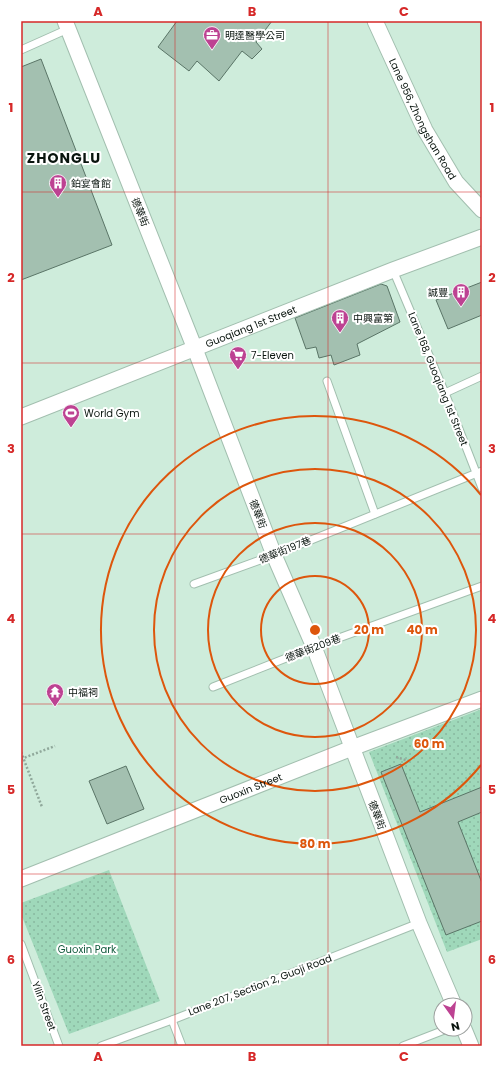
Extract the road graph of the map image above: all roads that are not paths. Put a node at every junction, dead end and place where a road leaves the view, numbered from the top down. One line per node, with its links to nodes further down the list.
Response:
1 (375, 21): 4 (street, Lane 956, Zhongshan Road)
2 (67, 25): 3 (lane); 7 (street, 德華街)
3 (21, 50)
4 (482, 210)
5 (482, 237): 6 (street, Guoqiang 1st Street)
6 (393, 270): 7 (street, Guoqiang 1st Street); 10 (lane, Lane 168, Guoqiang 1st Street)
7 (195, 349): 11 (street, Guoqiang 1st Street); 15 (street, 德華街)
8 (482, 376): 10 (lane)
9 (327, 381): 14 (lane)
10 (445, 393): 12 (lane, Lane 168, Guoqiang 1st Street)
11 (21, 418)
12 (479, 472): 13 (lane, Lane 168, Guoqiang 1st Street); 14 (lane, 德華街197巷)
13 (482, 488)
14 (375, 514): 15 (lane, 德華街197巷)
15 (274, 555): 16 (lane, 德華街197巷); 18 (street, 德華街)
16 (194, 584)
17 (482, 586): 18 (lane, 德華街209巷)
18 (314, 647): 19 (lane, 德華街209巷); 21 (street, 德華街)
19 (213, 687)
20 (482, 699): 21 (street, Guoxin Street)
21 (352, 748): 22 (street, Guoxin Street); 23 (street, 德華街)
22 (21, 880)
23 (419, 923): 25 (street, 德華街); 26 (lane, Lane 207, Section 2, Guoji Road)
24 (21, 944): 28 (lane, Yilin Street)
25 (451, 997)
26 (172, 1020): 29 (lane, Lane 207, Section 2, Guoji Road); 30 (lane)
27 (433, 1034): 31 (lane)
28 (59, 1046)
29 (102, 1046)
30 (182, 1046)
31 (403, 1046)

